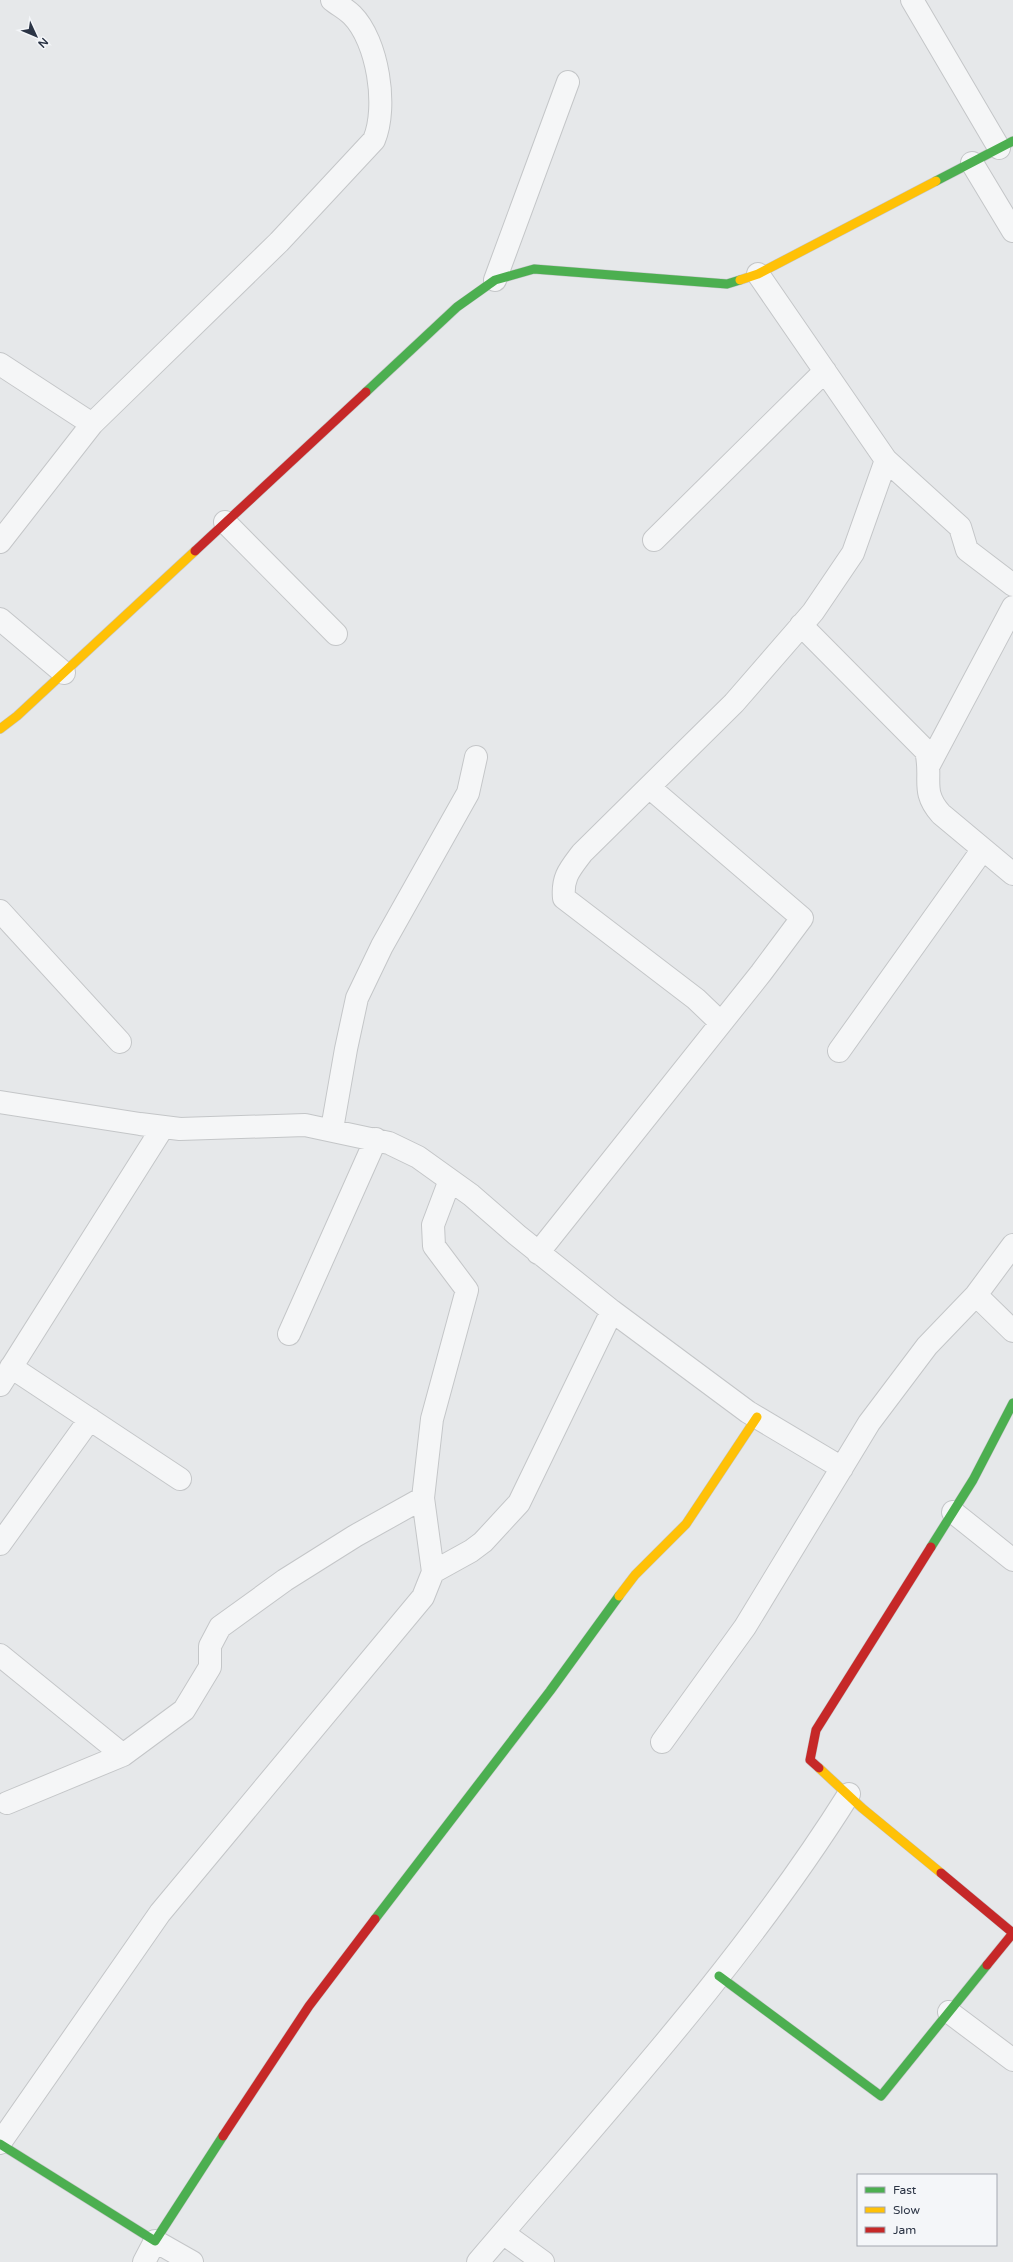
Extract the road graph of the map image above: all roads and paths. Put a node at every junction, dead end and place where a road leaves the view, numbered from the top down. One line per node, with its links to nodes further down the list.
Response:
1 (332, 0): 11 (street)
2 (912, 0): 4 (street)
3 (568, 82): 8 (street)
4 (1006, 145): 5 (street)
5 (972, 163): 6 (street); 7 (street)
6 (1013, 231)
7 (758, 274): 8 (street); 10 (street)
8 (495, 280): 13 (street)
9 (0, 364): 11 (street)
10 (825, 371): 12 (street); 14 (street)
11 (92, 424): 15 (street)
12 (886, 460): 16 (street); 19 (street)
13 (225, 522): 20 (street); 21 (street)
14 (654, 540)
15 (0, 542)
16 (1013, 585)
17 (1013, 607): 24 (street)
18 (0, 620): 21 (street)
19 (801, 625): 24 (street); 25 (street)
20 (336, 634)
21 (64, 673): 22 (street)
22 (0, 729)
23 (476, 757): 34 (street)
24 (929, 765): 26 (street)
25 (650, 787): 29 (street); 29 (street)
26 (983, 849): 27 (street); 31 (street)
27 (1013, 874)
28 (0, 911): 30 (street)
29 (721, 1023): 38 (street)
30 (120, 1042)
31 (839, 1051)
32 (0, 1102): 33 (street)
33 (162, 1127): 34 (street); 43 (street)
34 (332, 1129): 35 (street)
35 (376, 1139): 36 (street); 42 (street)
36 (450, 1180): 38 (street); 49 (street)
37 (1013, 1245): 39 (street)
38 (538, 1253): 40 (street)
39 (976, 1295): 41 (street); 47 (street)
40 (612, 1311): 45 (street); 53 (street)
41 (1013, 1331)
42 (289, 1334)
43 (6, 1376): 46 (street)
44 (1013, 1403): 50 (street)
45 (757, 1417): 47 (street); 64 (street)
46 (90, 1419): 48 (street); 51 (street)
47 (842, 1468): 55 (street)
48 (180, 1479)
49 (424, 1498): 53 (street); 56 (street)
50 (953, 1512): 52 (street); 57 (street)
51 (0, 1544)
52 (1013, 1560)
53 (433, 1572): 62 (street)
54 (0, 1655): 56 (street)
55 (662, 1742)
56 (123, 1755): 58 (street)
57 (849, 1794): 59 (street); 60 (street)
58 (7, 1803)
59 (719, 1976): 60 (street); 63 (street)
60 (949, 2012): 61 (street)
61 (1013, 2060)
62 (0, 2143): 64 (street)
63 (503, 2233): 67 (street); 68 (street)
64 (155, 2241): 65 (street); 66 (street)
65 (144, 2262)
66 (192, 2262)
67 (478, 2262)
68 (543, 2262)

